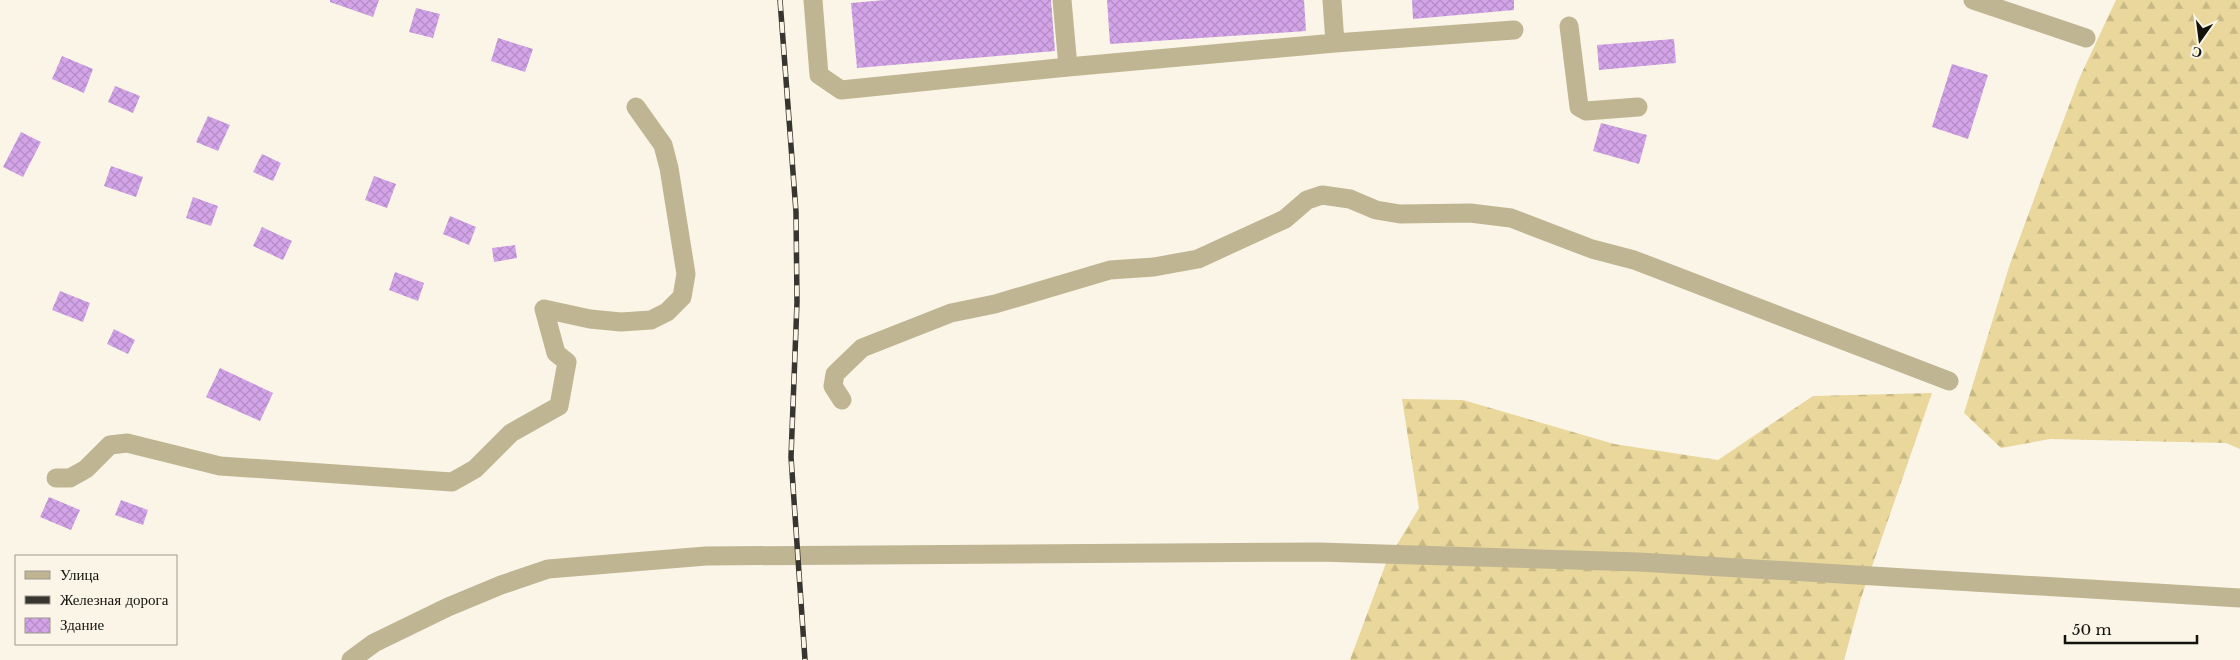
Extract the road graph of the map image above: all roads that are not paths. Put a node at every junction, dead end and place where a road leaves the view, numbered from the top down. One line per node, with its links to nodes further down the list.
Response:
1 (813, 0): 9 (street)
2 (1062, 0): 9 (street)
3 (1332, 0): 8 (street)
4 (1973, 0): 7 (street)
5 (1569, 26): 11 (street)
6 (1514, 30): 8 (street)
7 (2086, 38)
8 (1335, 43): 9 (street)
9 (1068, 67)
10 (636, 107): 14 (street)
11 (1638, 107)
12 (1949, 381): 13 (street)
13 (842, 400)
14 (56, 478)
15 (2240, 598): 16 (street)
16 (350, 660)

